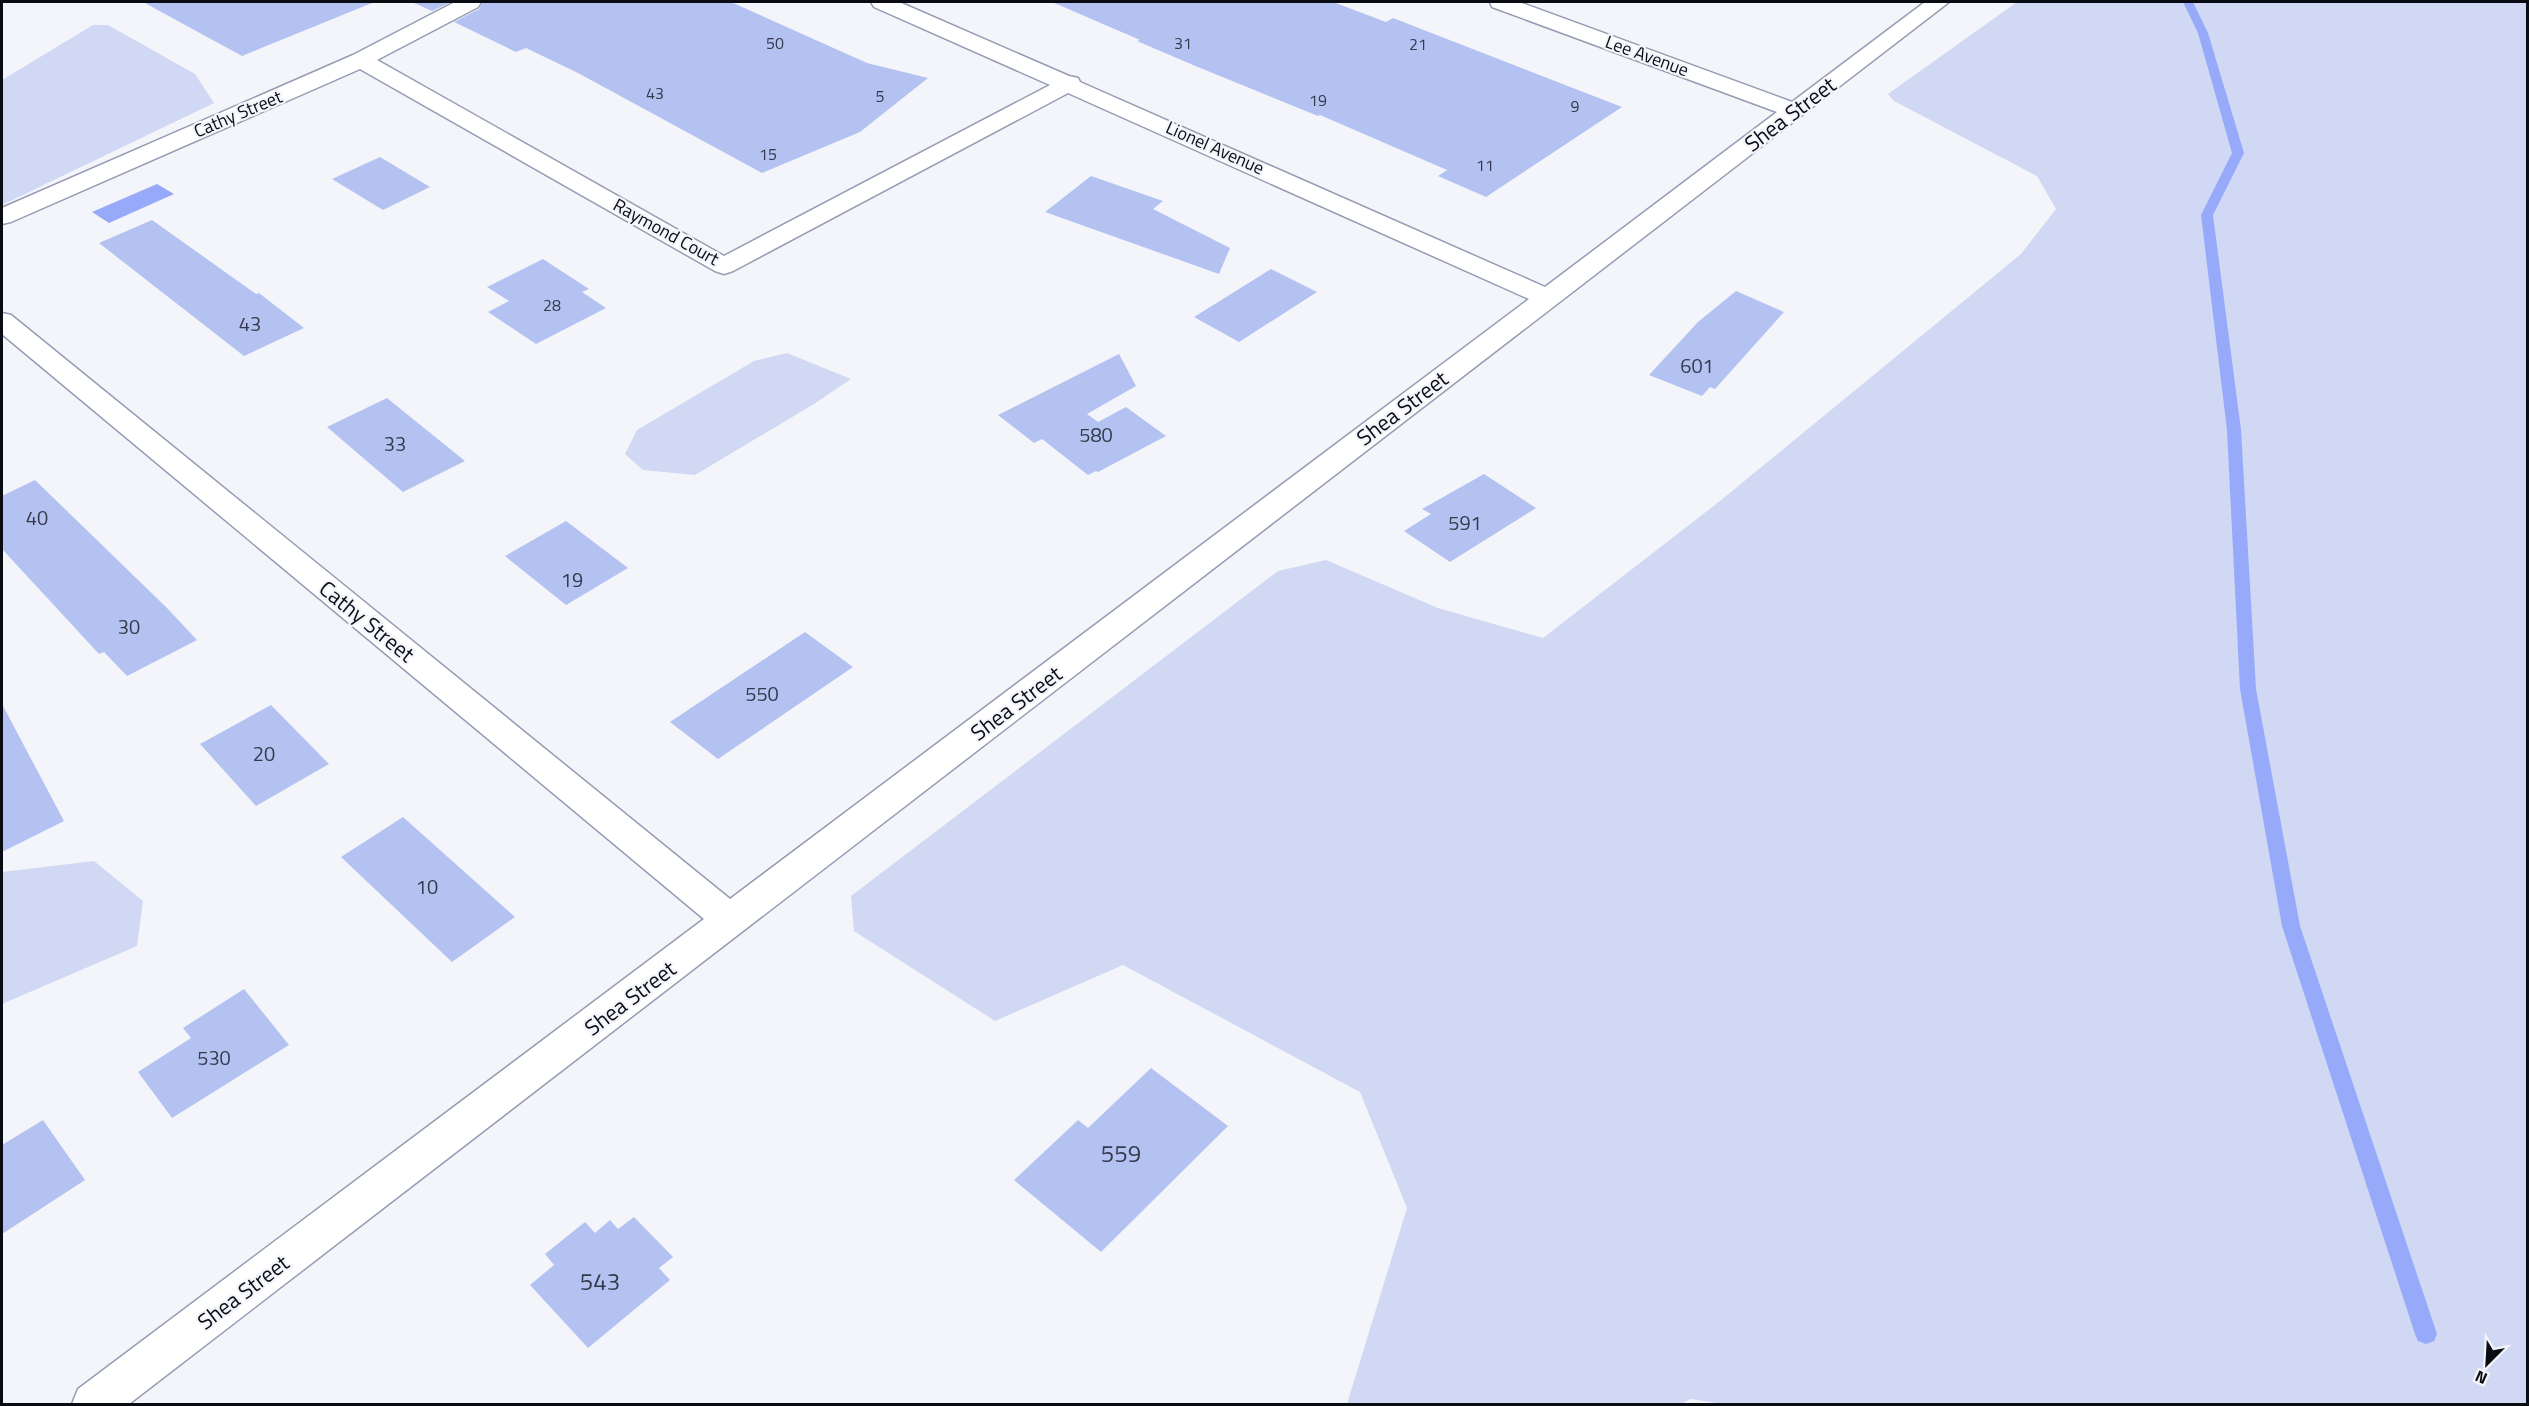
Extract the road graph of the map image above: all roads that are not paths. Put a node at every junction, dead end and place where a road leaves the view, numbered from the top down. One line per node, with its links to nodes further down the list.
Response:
1 (470, 2): 5 (street, Cathy Street)
2 (882, 2): 6 (street, Lionel Avenue)
3 (1500, 2): 7 (street, Lee Avenue)
4 (1938, 2): 7 (street, Shea Street)
5 (361, 60): 6 (street, Raymond Court); 8 (street, Cathy Street)
6 (1070, 83): 9 (street, Lionel Avenue)
7 (1795, 111): 9 (street, Shea Street)
8 (2, 217)
9 (1547, 297): 11 (street, Shea Street)
10 (2, 321): 11 (street, Cathy Street)
11 (732, 921): 12 (street, Shea Street)
12 (94, 1404)

